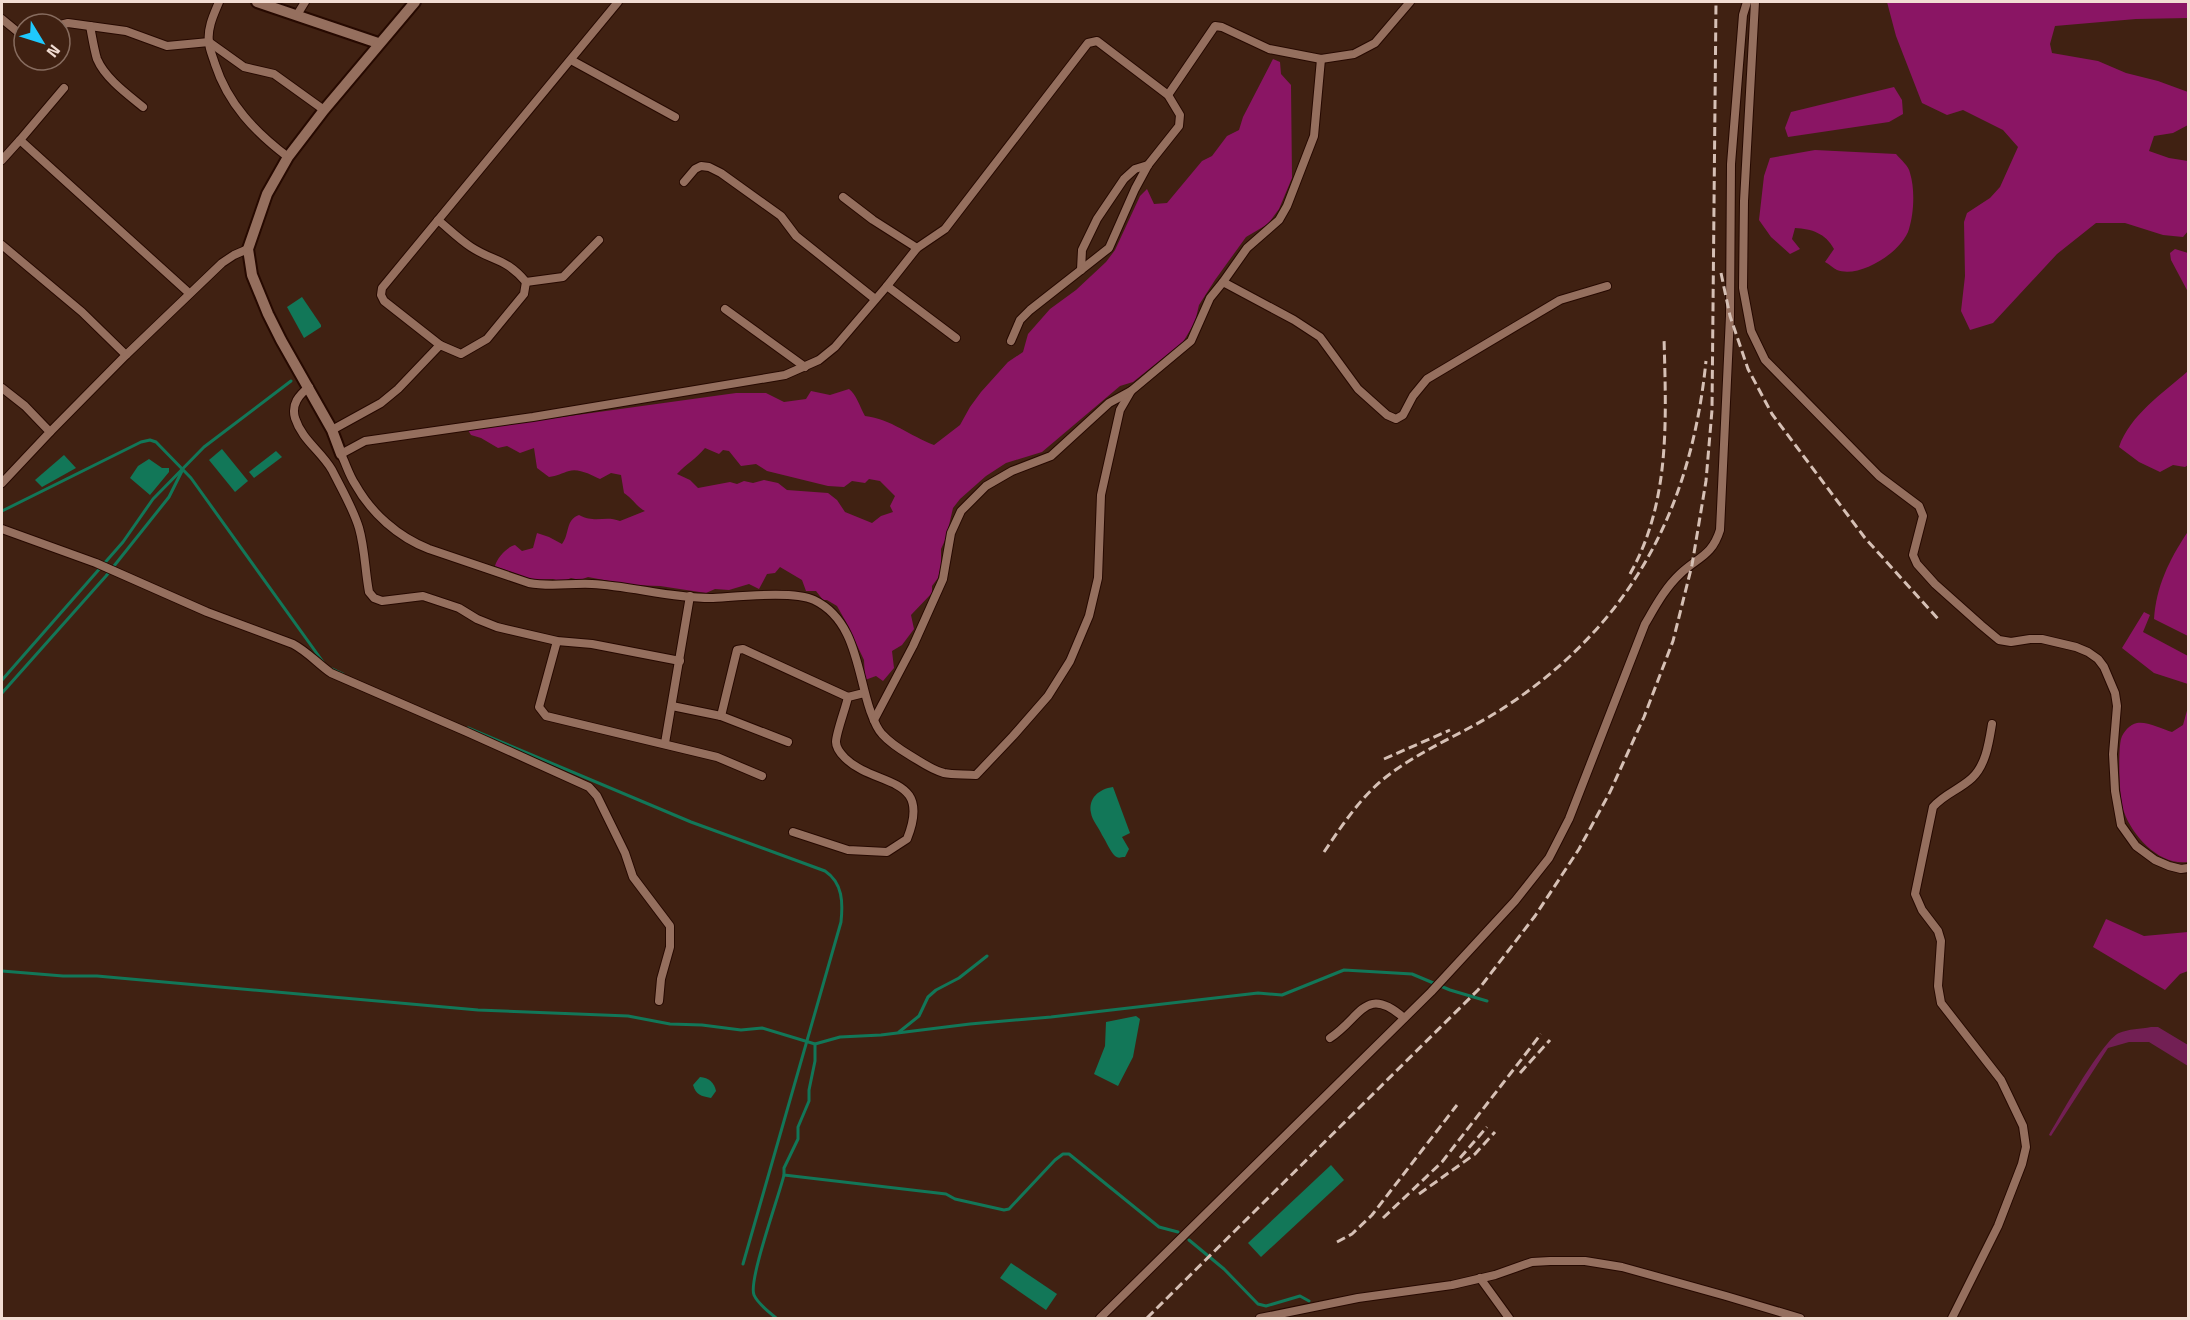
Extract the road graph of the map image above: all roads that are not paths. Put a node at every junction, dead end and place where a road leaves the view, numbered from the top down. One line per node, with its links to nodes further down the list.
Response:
1 (219, 2): 12 (street)
2 (257, 2): 9 (street)
3 (305, 2): 9 (street)
4 (415, 2): 13 (street)
5 (618, 2): 15 (street)
6 (1410, 2): 14 (street)
7 (1747, 2): 68 (street)
8 (1755, 2): 66 (street)
9 (297, 15): 13 (street)
10 (72, 24): 11 (street)
11 (90, 26): 12 (street); 18 (street)
12 (208, 42): 19 (street); 22 (street)
13 (378, 43): 19 (street)
14 (1321, 59): 17 (street); 34 (street)
15 (572, 60): 20 (street); 27 (street)
16 (64, 88): 21 (street)
17 (1168, 95): 24 (street); 30 (street)
18 (143, 107)
19 (324, 110): 22 (street)
20 (675, 117)
21 (20, 140): 23 (street); 37 (street)
22 (288, 157): 31 (street)
23 (2, 160)
24 (1148, 165): 32 (street); 32 (street)
25 (684, 182): 38 (street)
26 (843, 197): 30 (street)
27 (438, 220): 33 (street); 42 (street)
28 (599, 240): 33 (street)
29 (2, 245): 43 (street)
30 (917, 248): 35 (street)
31 (248, 249): 37 (street); 45 (street)
32 (1081, 270): 41 (street)
33 (526, 282): 42 (street)
34 (1223, 282): 36 (street); 47 (street)
35 (887, 286): 38 (street); 40 (street)
36 (1607, 286)
37 (189, 293): 43 (street)
38 (875, 299): 44 (street)
39 (724, 309): 44 (street)
40 (956, 338)
41 (1011, 340)
42 (440, 345): 48 (street)
43 (126, 355): 49 (street)
44 (805, 367): 50 (street)
45 (309, 387): 48 (street); 54 (street)
46 (2, 388): 49 (street)
47 (1131, 391): 60 (street); 60 (street)
48 (332, 430): 50 (street)
49 (50, 432): 51 (street)
50 (341, 454): 53 (street)
51 (2, 483)
52 (2, 529): 67 (street)
53 (690, 596): 55 (street); 56 (street)
54 (557, 641): 55 (street); 63 (street)
55 (680, 661): 58 (street)
56 (864, 693): 57 (street); 60 (street)
57 (848, 697): 59 (street); 65 (street)
58 (672, 706): 59 (street); 63 (street)
59 (721, 716): 62 (street)
60 (874, 720)
61 (1992, 724): 75 (street)
62 (788, 742)
63 (665, 743): 64 (street)
64 (762, 776)
65 (793, 832)
66 (2188, 868)
67 (659, 1001)
68 (1404, 1018): 69 (street); 71 (street)
69 (1330, 1038)
70 (1480, 1278): 72 (street); 73 (street); 74 (street)
71 (1100, 1318)
72 (1260, 1318)
73 (1509, 1318)
74 (1800, 1318)
75 (1952, 1318)

